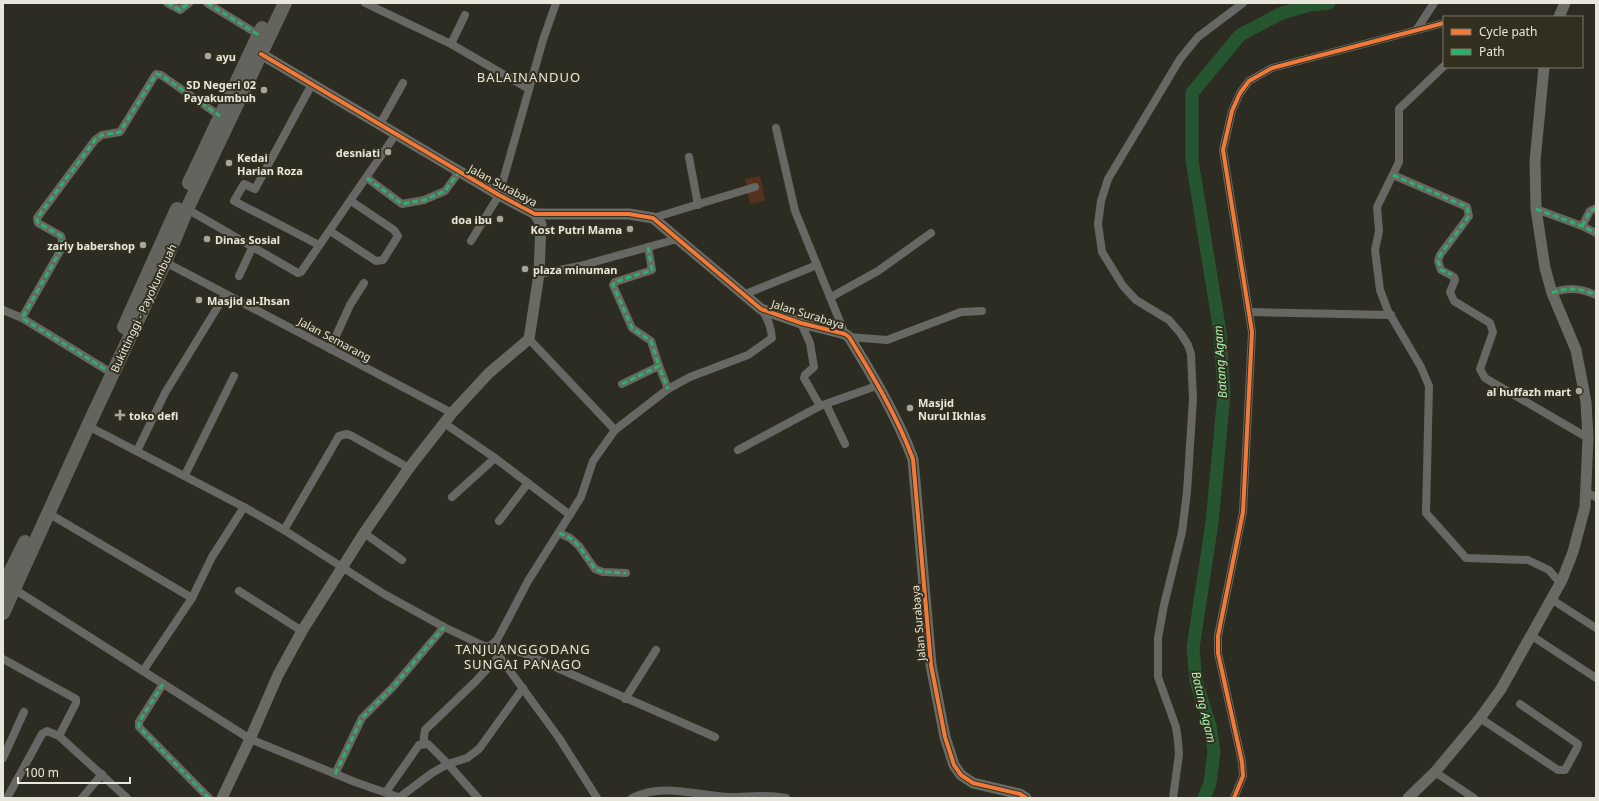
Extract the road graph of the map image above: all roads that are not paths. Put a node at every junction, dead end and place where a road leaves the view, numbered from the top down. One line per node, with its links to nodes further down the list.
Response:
1 (167, 3): 2 (street)
2 (189, 3)
3 (207, 3): 15 (street)
4 (274, 3): 15 (highway, Bukittinggi - Payokumbuah)
5 (285, 3): 17 (highway, Bukittinggi - Payokumbuah)
6 (365, 3): 16 (street)
7 (556, 3): 22 (street)
8 (1243, 3): 146 (street)
9 (1434, 3): 14 (street)
10 (1565, 3): 12 (street)
11 (465, 15): 16 (street)
12 (1559, 16)
13 (1443, 23): 14 (street)
14 (1416, 29): 64 (street)
15 (259, 35): 23 (highway, Bukittinggi - Payokumbuah)
16 (451, 44): 22 (street)
17 (261, 54): 21 (street, Jalan Surabaya); 37 (highway, Bukittinggi - Payokumbuah)
18 (1443, 67): 29 (street)
19 (1544, 68): 36 (street)
20 (403, 83): 24 (street)
21 (312, 84): 24 (street, Jalan Surabaya); 48 (street)
22 (529, 89): 32 (street)
23 (220, 116): 66 (street); 72 (highway, Bukittinggi - Payokumbuah)
24 (380, 124): 26 (street, Jalan Surabaya)
25 (776, 128): 52 (street)
26 (396, 134): 28 (street, Jalan Surabaya); 30 (street)
27 (689, 156): 34 (street)
28 (459, 172): 30 (street); 32 (street, Jalan Surabaya)
29 (1393, 175): 65 (street); 82 (street)
30 (367, 178): 33 (street)
31 (755, 187): 34 (street)
32 (499, 195): 38 (street, Jalan Surabaya); 47 (street)
33 (351, 201): 43 (street); 43 (street)
34 (698, 205): 40 (street)
35 (1596, 208): 42 (street)
36 (1536, 209): 42 (street); 56 (street)
37 (187, 210): 49 (street); 51 (highway, Bukittinggi - Payokumbuah)
38 (535, 214): 39 (street, Jalan Surabaya); 41 (street)
39 (550, 214): 40 (street, Jalan Surabaya); 41 (street)
40 (653, 218): 46 (street, Jalan Surabaya)
41 (542, 224): 53 (street)
42 (1582, 226): 45 (street)
43 (330, 230): 48 (street)
44 (931, 233): 60 (street)
45 (1596, 233)
46 (677, 239): 50 (street); 58 (street, Jalan Surabaya)
47 (471, 241)
48 (319, 245): 49 (street)
49 (252, 248): 54 (street)
50 (648, 248): 53 (street); 71 (street)
51 (165, 262): 57 (street, Jalan Semarang); 80 (highway, Bukittinggi - Payokumbuah)
52 (817, 265): 58 (street); 60 (street)
53 (539, 274): 69 (street)
54 (238, 276)
55 (364, 283): 70 (street)
56 (1552, 293): 59 (street); 82 (street)
57 (225, 294): 70 (street, Jalan Semarang); 85 (street)
58 (743, 294): 61 (street, Jalan Surabaya)
59 (1596, 295)
60 (831, 297): 68 (street)
61 (761, 309): 67 (street, Jalan Surabaya); 76 (street)
62 (3, 310): 66 (street)
63 (982, 311): 68 (street)
64 (1249, 312): 65 (street); 147 (street)
65 (1391, 315): 102 (street)
66 (22, 318): 72 (street)
67 (801, 323): 68 (street, Jalan Surabaya); 77 (street)
68 (847, 336): 75 (street, Jalan Surabaya)
69 (529, 339): 78 (street); 81 (street)
70 (330, 349): 78 (street, Jalan Semarang)
71 (659, 366): 74 (street); 76 (street)
72 (105, 369): 103 (highway, Bukittinggi - Payokumbuah)
73 (234, 376): 88 (street)
74 (622, 384)
75 (879, 386): 77 (street); 145 (street, Jalan Surabaya)
76 (668, 389): 81 (street)
77 (823, 405): 83 (street); 84 (street)
78 (452, 413): 79 (street)
79 (444, 423): 86 (street); 87 (street)
80 (88, 426): 85 (street); 93 (highway, Bukittinggi - Payokumbuah)
81 (615, 430): 94 (street)
82 (1588, 438): 90 (street)
83 (844, 444)
84 (738, 450)
85 (137, 451): 88 (street)
86 (495, 458): 89 (street); 91 (street)
87 (409, 468): 96 (street); 97 (street)
88 (185, 475): 92 (street)
89 (528, 483): 94 (street); 95 (street)
90 (1591, 495): 102 (street)
91 (452, 497)
92 (244, 507): 96 (street); 105 (street)
93 (48, 513): 103 (highway, Bukittinggi - Payokumbuah); 105 (street)
94 (570, 515): 98 (street)
95 (499, 521)
96 (284, 530): 100 (street)
97 (364, 533): 99 (street); 100 (street)
98 (559, 533): 101 (street); 112 (street)
99 (402, 560)
100 (343, 567): 108 (street); 110 (street)
101 (626, 572)
102 (1560, 584): 106 (street)
103 (6, 586): 107 (highway, Bukittinggi - Payokumbuah); 116 (street)
104 (239, 591): 110 (street)
105 (192, 598): 116 (street)
106 (1551, 599): 109 (street); 111 (street)
107 (3, 613)
108 (444, 627): 112 (street); 132 (street)
109 (1596, 628)
110 (302, 631): 126 (street)
111 (1532, 636): 117 (street); 123 (street)
112 (496, 643): 114 (street); 120 (street)
113 (656, 650): 120 (street)
114 (499, 656): 119 (street); 127 (street)
115 (3, 659): 124 (street)
116 (143, 671): 118 (street)
117 (1596, 678)
118 (163, 684): 126 (street); 138 (street)
119 (523, 688): 129 (street); 142 (street)
120 (625, 698): 125 (street)
121 (1520, 704): 123 (street)
122 (24, 712): 128 (street)
123 (1480, 718): 130 (street)
124 (59, 736): 131 (street); 135 (street)
125 (715, 738)
126 (250, 739): 132 (street); 139 (street)
127 (424, 744): 129 (street); 133 (street)
128 (3, 758)
129 (448, 764): 140 (street); 141 (street)
130 (1435, 772): 148 (street); 149 (street)
131 (102, 774): 136 (street); 137 (street)
132 (335, 774): 133 (street)
133 (386, 792): 140 (street)
134 (3, 796): 135 (street)
135 (6, 798)
136 (82, 798)
137 (127, 798)
138 (209, 798)
139 (222, 798)
140 (401, 798)
141 (478, 798)
142 (597, 798)
143 (632, 798): 144 (street)
144 (786, 798)
145 (1026, 798)
146 (1173, 798)
147 (1234, 798)
148 (1408, 798)
149 (1474, 798)

